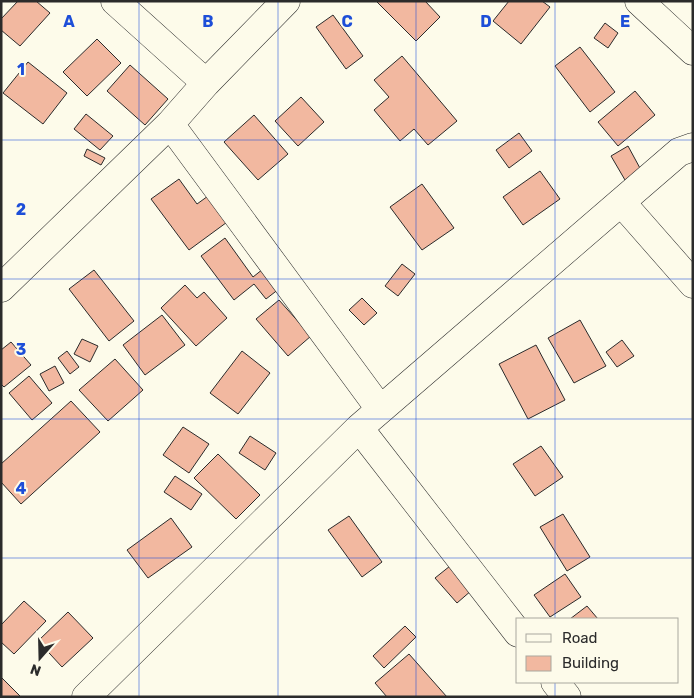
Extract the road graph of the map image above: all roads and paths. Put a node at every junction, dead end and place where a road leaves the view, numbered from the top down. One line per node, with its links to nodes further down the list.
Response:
1 (115, 1): 5 (street)
2 (286, 1): 5 (street)
3 (639, 1): 4 (street)
4 (693, 52)
5 (206, 82): 6 (street)
6 (170, 124): 10 (street); 11 (street)
7 (693, 147): 8 (street)
8 (621, 202): 9 (street); 11 (street)
9 (693, 284)
10 (1, 288)
11 (380, 409): 12 (street)
12 (359, 428): 13 (street); 15 (street)
13 (516, 630)
14 (556, 683): 16 (street)
15 (86, 697)
16 (567, 697)

